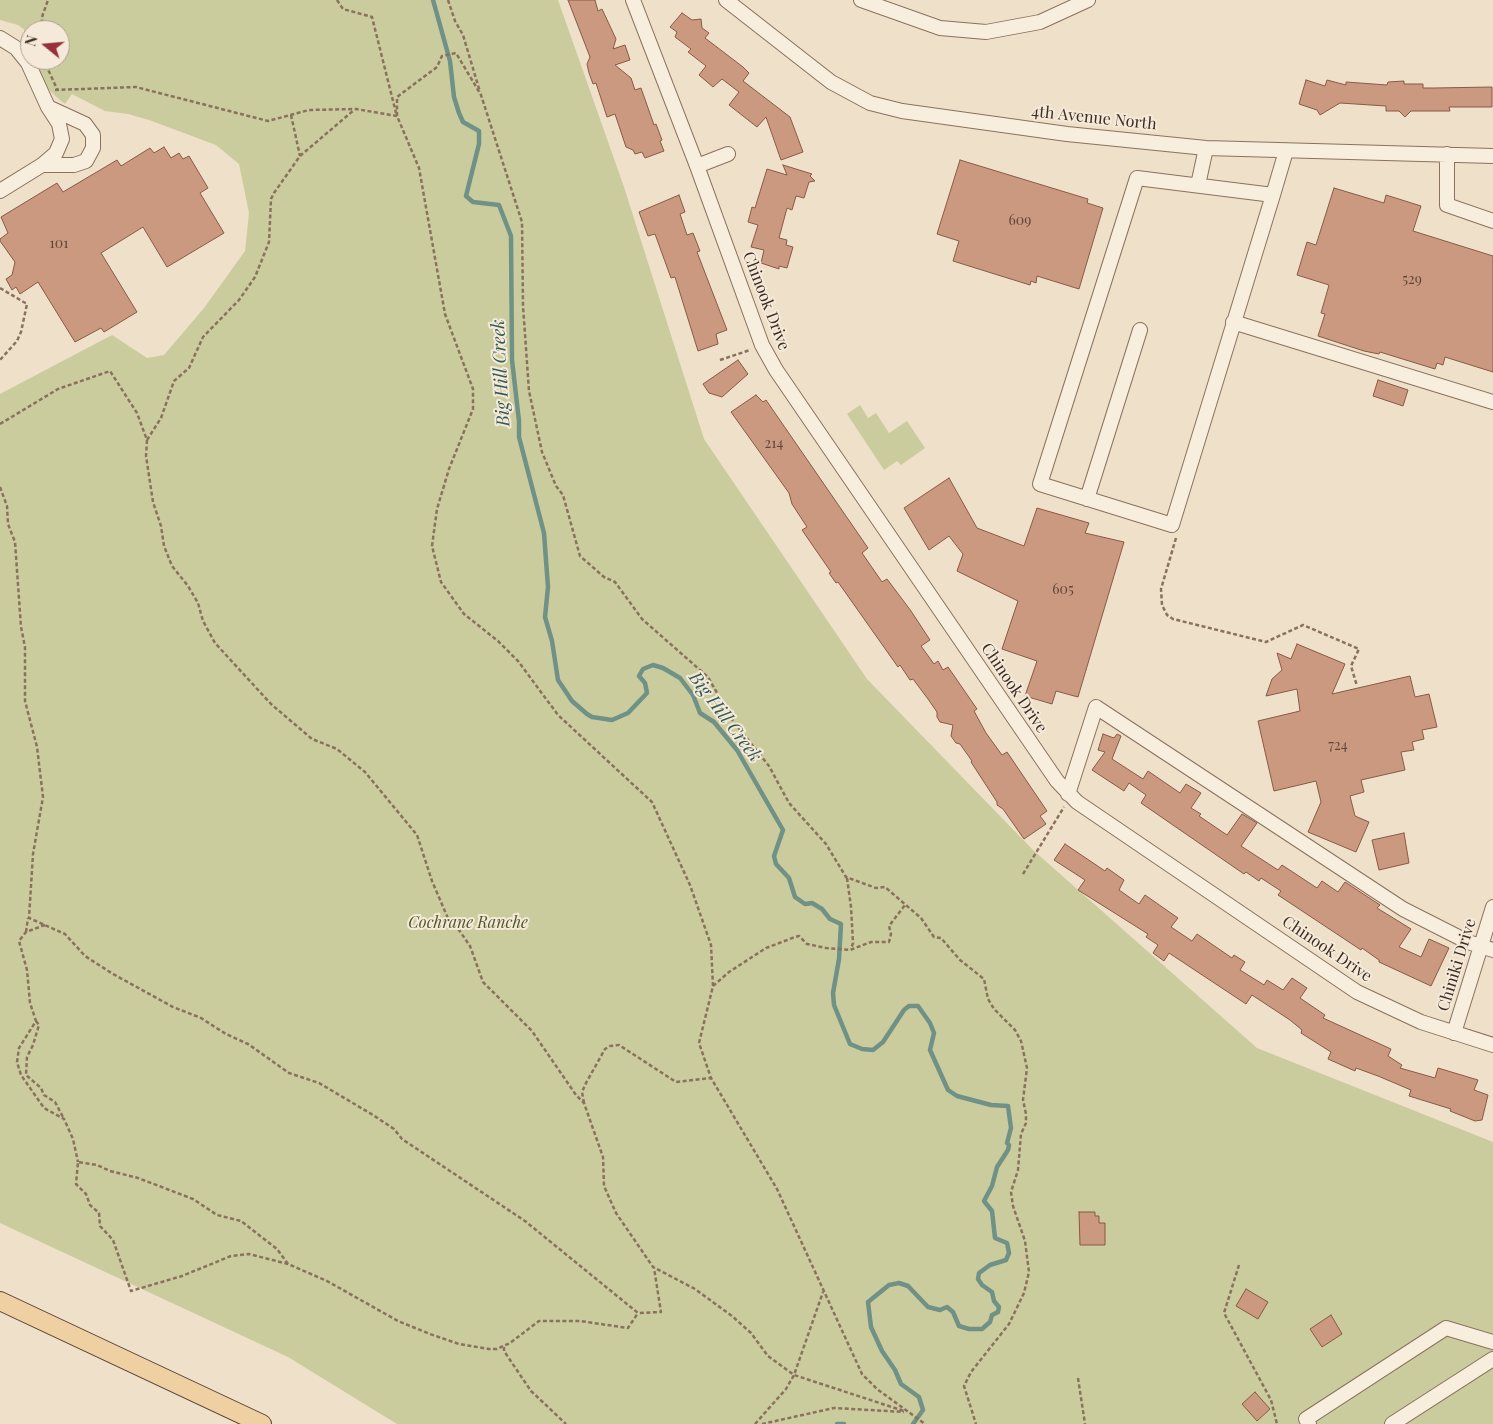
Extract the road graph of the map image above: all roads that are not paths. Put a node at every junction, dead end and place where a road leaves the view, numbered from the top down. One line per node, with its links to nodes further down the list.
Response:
1 (633, 0): 13 (street, Chinook Drive)
2 (726, 0): 7 (street, 4th Avenue North)
3 (861, 0): 4 (street)
4 (1088, 0)
5 (0, 38): 6 (street)
6 (48, 107): 12 (street); 12 (street)
7 (1206, 148): 8 (street, 4th Avenue North); 14 (street)
8 (1286, 151): 10 (street, 4th Avenue North); 16 (street)
9 (728, 154): 13 (street)
10 (1447, 154): 11 (street, 4th Avenue North); 17 (street)
11 (1493, 156)
12 (42, 165): 15 (street)
13 (697, 166): 22 (street, Chinook Drive)
14 (1198, 185): 16 (street); 21 (street)
15 (0, 191)
16 (1272, 195): 18 (street)
17 (1493, 221)
18 (1233, 322): 20 (street); 21 (street)
19 (1140, 330): 21 (street)
20 (1493, 402)
21 (1088, 499)
22 (1066, 800): 24 (street); 25 (street, Chinook Drive)
23 (1493, 906): 24 (street, Chiniki Drive)
24 (1487, 948): 25 (street, Chiniki Drive)
25 (1454, 1033): 26 (street, Chinook Drive)
26 (1493, 1045)
27 (0, 1301): 30 (main road)
28 (1493, 1342): 31 (street)
29 (1493, 1359): 32 (street)
30 (262, 1424)
31 (1309, 1424)
32 (1392, 1424)

